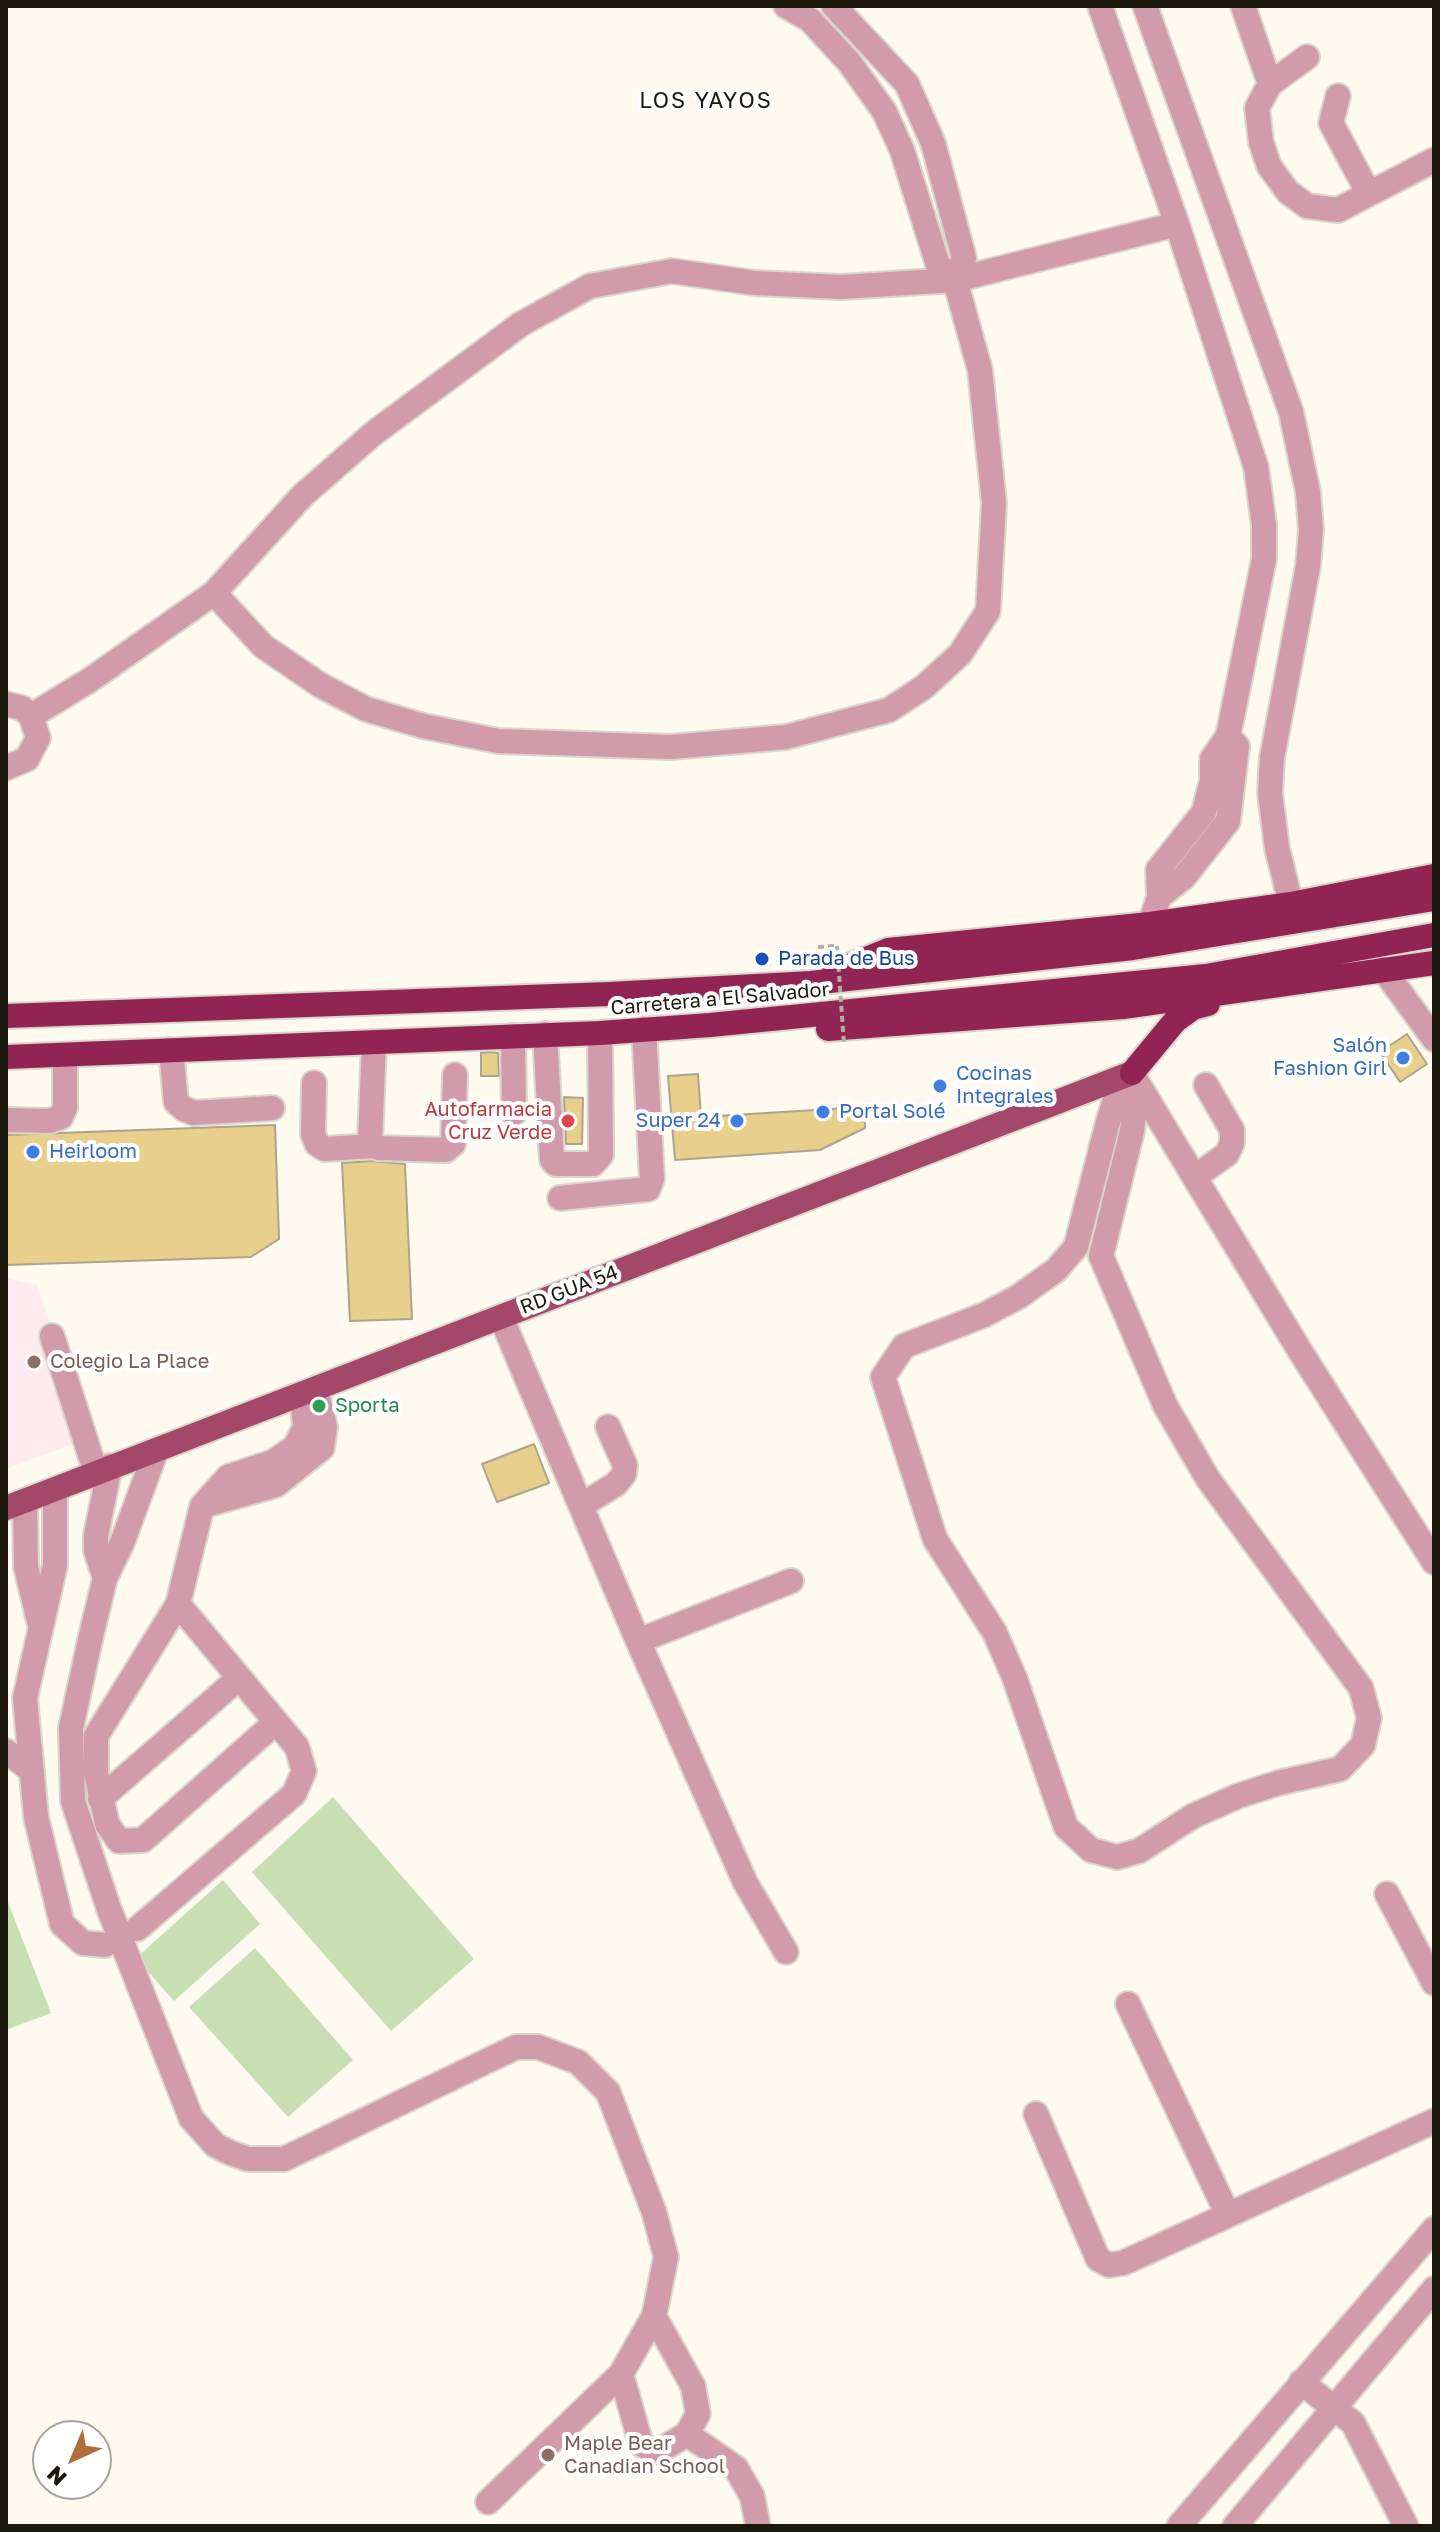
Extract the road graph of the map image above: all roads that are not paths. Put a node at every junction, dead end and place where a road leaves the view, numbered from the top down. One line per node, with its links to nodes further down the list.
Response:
1 (786, 6): 12 (street)
2 (834, 6): 12 (street)
3 (1100, 6): 11 (street)
4 (1145, 6): 19 (street)
5 (1243, 6): 7 (street)
6 (1307, 57): 7 (street)
7 (1270, 84): 10 (street)
8 (1338, 96): 10 (street)
9 (1434, 160): 10 (street)
10 (1369, 194)
11 (1177, 224): 12 (street); 20 (street)
12 (955, 280): 13 (street); 13 (street)
13 (214, 593): 15 (street)
14 (6, 704): 15 (street)
15 (31, 716): 16 (street)
16 (6, 768)
17 (1434, 876): 19 (highway)
18 (1434, 899): 24 (highway, Carretera a El Salvador)
19 (1291, 904): 20 (highway)
20 (1150, 924): 24 (highway)
21 (1434, 935): 28 (highway, Carretera a El Salvador)
22 (1434, 963): 23 (highway)
23 (1383, 969): 25 (highway); 33 (street)
24 (811, 983): 27 (highway, Carretera a El Salvador)
25 (1246, 992): 26 (highway); 38 (highway)
26 (1123, 1007): 28 (highway); 38 (highway)
27 (6, 1016)
28 (710, 1025): 29 (highway, Carretera a El Salvador)
29 (644, 1029): 30 (highway, Carretera a El Salvador); 47 (street)
30 (600, 1033): 31 (highway, Carretera a El Salvador); 31 (street)
31 (545, 1034): 32 (highway, Carretera a El Salvador)
32 (513, 1036): 34 (highway, Carretera a El Salvador); 43 (street)
33 (1434, 1039)
34 (374, 1042): 35 (highway, Carretera a El Salvador); 45 (street)
35 (171, 1050): 36 (highway, Carretera a El Salvador); 42 (street)
36 (65, 1055): 37 (highway, Carretera a El Salvador); 44 (street)
37 (6, 1057)
38 (1132, 1073): 46 (street); 48 (street); 49 (street); 50 (main road, RD GUA 54)
39 (455, 1075): 45 (street)
40 (314, 1083): 45 (street)
41 (1206, 1085): 46 (street)
42 (272, 1108)
43 (514, 1113)
44 (6, 1120)
45 (374, 1146)
46 (1195, 1177): 59 (street)
47 (560, 1198)
48 (1076, 1247): 49 (street); 49 (street)
49 (1101, 1256)
50 (501, 1317): 52 (main road, RD GUA 54); 58 (street)
51 (52, 1336): 55 (street)
52 (309, 1391): 54 (main road, RD GUA 54); 62 (street)
53 (608, 1427): 58 (street)
54 (156, 1451): 55 (main road, RD GUA 54); 60 (street)
55 (103, 1469): 56 (main road, RD GUA 54); 60 (street)
56 (55, 1490): 57 (main road, RD GUA 54); 63 (street)
57 (16, 1504): 63 (street)
58 (582, 1505): 64 (street)
59 (1434, 1562)
60 (105, 1578): 81 (street)
61 (791, 1581): 64 (street)
62 (178, 1604): 65 (street); 69 (street)
63 (40, 1628): 68 (street)
64 (638, 1641): 73 (street)
65 (239, 1678): 66 (street); 69 (street)
66 (276, 1722): 69 (street); 71 (street)
67 (6, 1751): 68 (street)
68 (32, 1771): 72 (street)
69 (100, 1799)
70 (1387, 1894): 74 (street)
71 (137, 1929)
72 (105, 1945)
73 (786, 1952)
74 (1434, 1983)
75 (1128, 2004): 78 (street)
76 (1036, 2114): 78 (street)
77 (1434, 2121): 78 (street)
78 (1228, 2215)
79 (1434, 2229): 83 (street)
80 (1434, 2289): 84 (street)
81 (654, 2316): 82 (street); 85 (street)
82 (621, 2374): 85 (street); 86 (street)
83 (1301, 2382): 84 (street); 88 (street)
84 (1334, 2408): 89 (street); 90 (street)
85 (687, 2434): 87 (street)
86 (488, 2502)
87 (758, 2526)
88 (1179, 2526)
89 (1235, 2526)
90 (1406, 2526)

